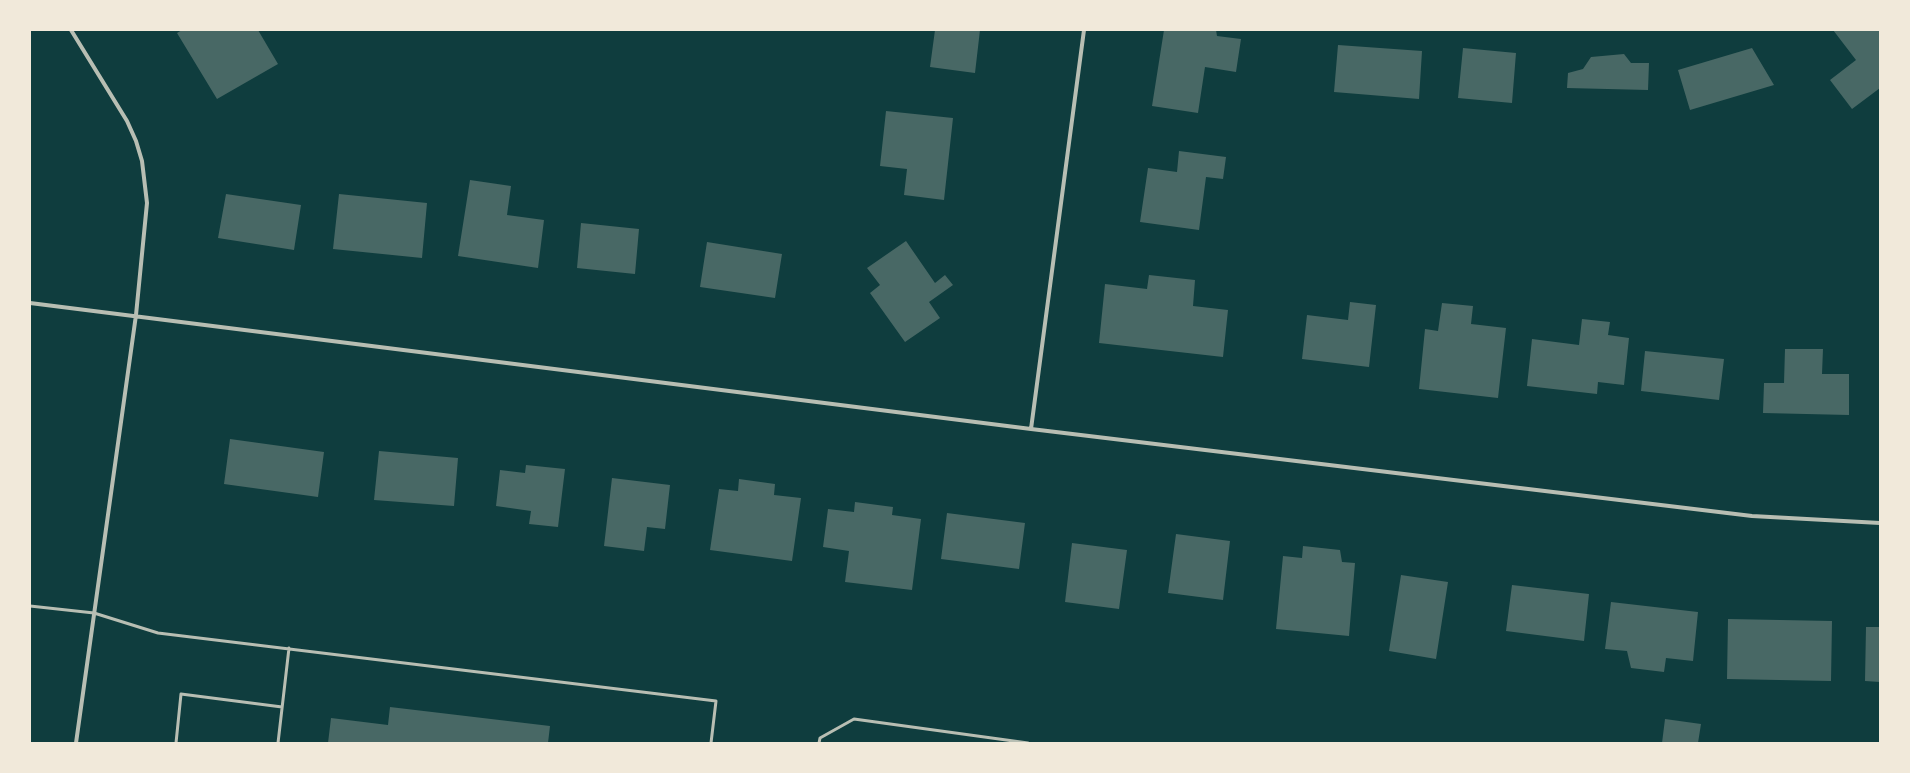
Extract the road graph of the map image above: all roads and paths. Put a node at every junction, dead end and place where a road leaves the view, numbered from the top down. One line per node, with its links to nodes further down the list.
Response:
1 (71, 30): 4 (street)
2 (1084, 30): 5 (street)
3 (30, 303): 4 (street)
4 (136, 315): 5 (street); 8 (street)
5 (1031, 429): 6 (street)
6 (1880, 523)
7 (30, 606): 8 (lane)
8 (94, 613): 9 (lane); 11 (street)
9 (289, 648): 10 (lane); 14 (lane)
10 (282, 707): 12 (lane); 13 (lane)
11 (76, 743)
12 (176, 743)
13 (278, 743)
14 (711, 743)
15 (819, 743): 16 (lane)
16 (1028, 743)

